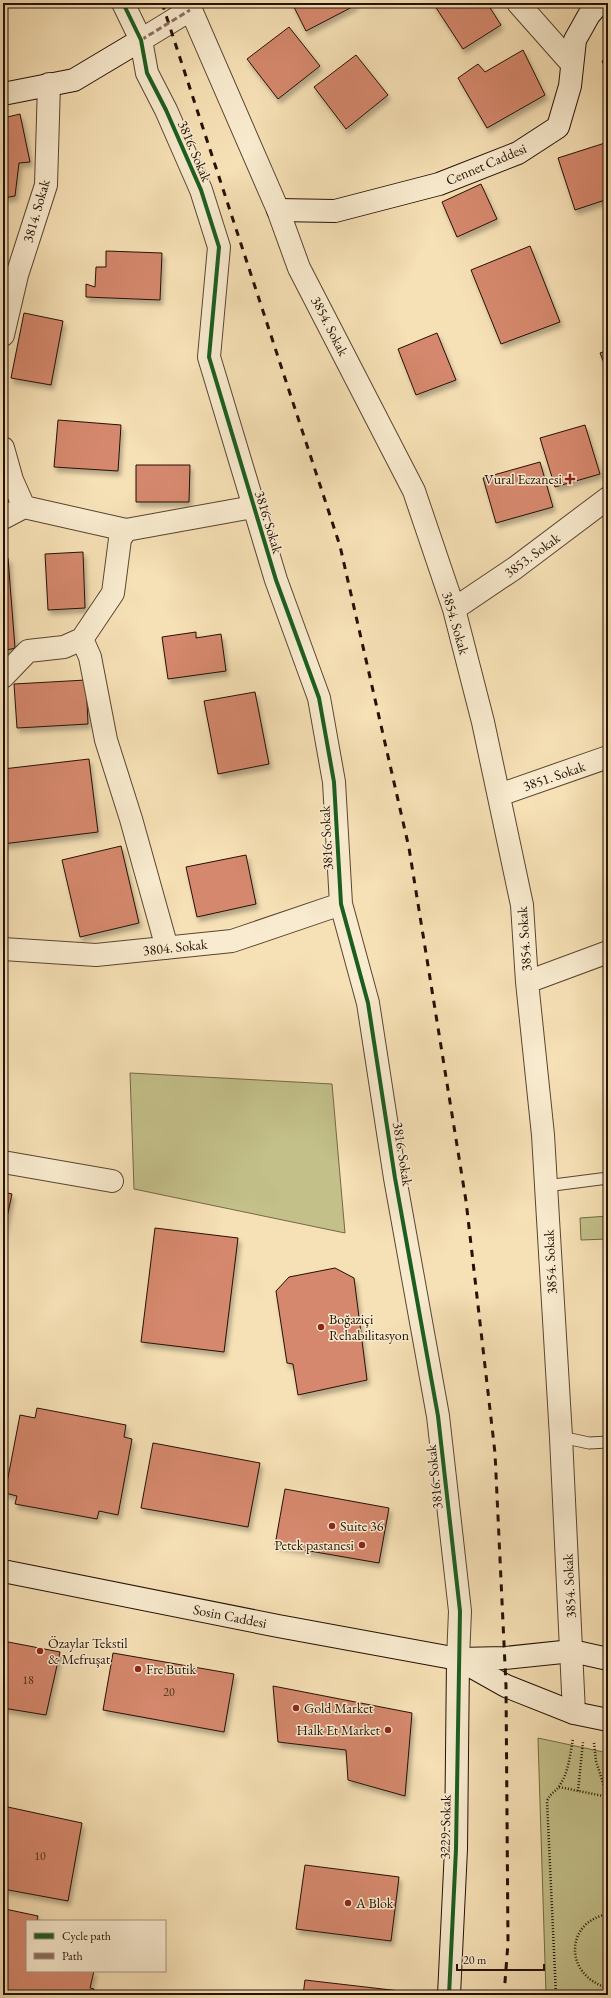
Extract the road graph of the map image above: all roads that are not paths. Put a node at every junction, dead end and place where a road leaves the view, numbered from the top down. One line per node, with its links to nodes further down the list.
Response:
1 (123, 3): 5 (street, 3816. Sokak)
2 (518, 3): 6 (street)
3 (599, 3): 6 (street, Cennet Caddesi)
4 (189, 7): 5 (street); 9 (street, 3854. Sokak)
5 (141, 40): 7 (street); 14 (street, 3816. Sokak)
6 (572, 64): 9 (street, Cennet Caddesi)
7 (49, 84): 8 (street); 10 (street, 3814. Sokak)
8 (3, 94)
9 (278, 210): 17 (street, 3854. Sokak)
10 (3, 335)
11 (3, 448): 13 (street)
12 (608, 498): 17 (street, 3853. Sokak)
13 (24, 507): 15 (street); 16 (street)
14 (253, 507): 16 (street); 22 (street, 3816. Sokak)
15 (3, 518)
16 (126, 530): 18 (street)
17 (454, 609): 21 (street, 3854. Sokak)
18 (82, 639): 19 (street); 23 (street)
19 (3, 678)
20 (608, 758): 21 (street, 3851. Sokak)
21 (499, 796): 26 (street, 3854. Sokak)
22 (341, 904): 23 (street, 3804. Sokak); 35 (street, 3816. Sokak)
23 (167, 948): 24 (street, 3804. Sokak)
24 (3, 949)
25 (608, 952): 26 (street)
26 (527, 982): 30 (street, 3854. Sokak)
27 (3, 1162): 29 (street)
28 (608, 1178): 30 (lane)
29 (112, 1181)
30 (546, 1186): 31 (street, 3854. Sokak)
31 (561, 1437): 32 (lane); 34 (street, 3854. Sokak)
32 (608, 1442)
33 (3, 1571): 35 (street, Sosin Caddesi)
34 (572, 1651): 35 (street); 36 (street); 37 (street, 3854. Sokak)
35 (458, 1659): 37 (street); 39 (street, 3229. Sokak)
36 (608, 1659)
37 (574, 1713): 38 (street)
38 (608, 1720)
39 (448, 1995)

